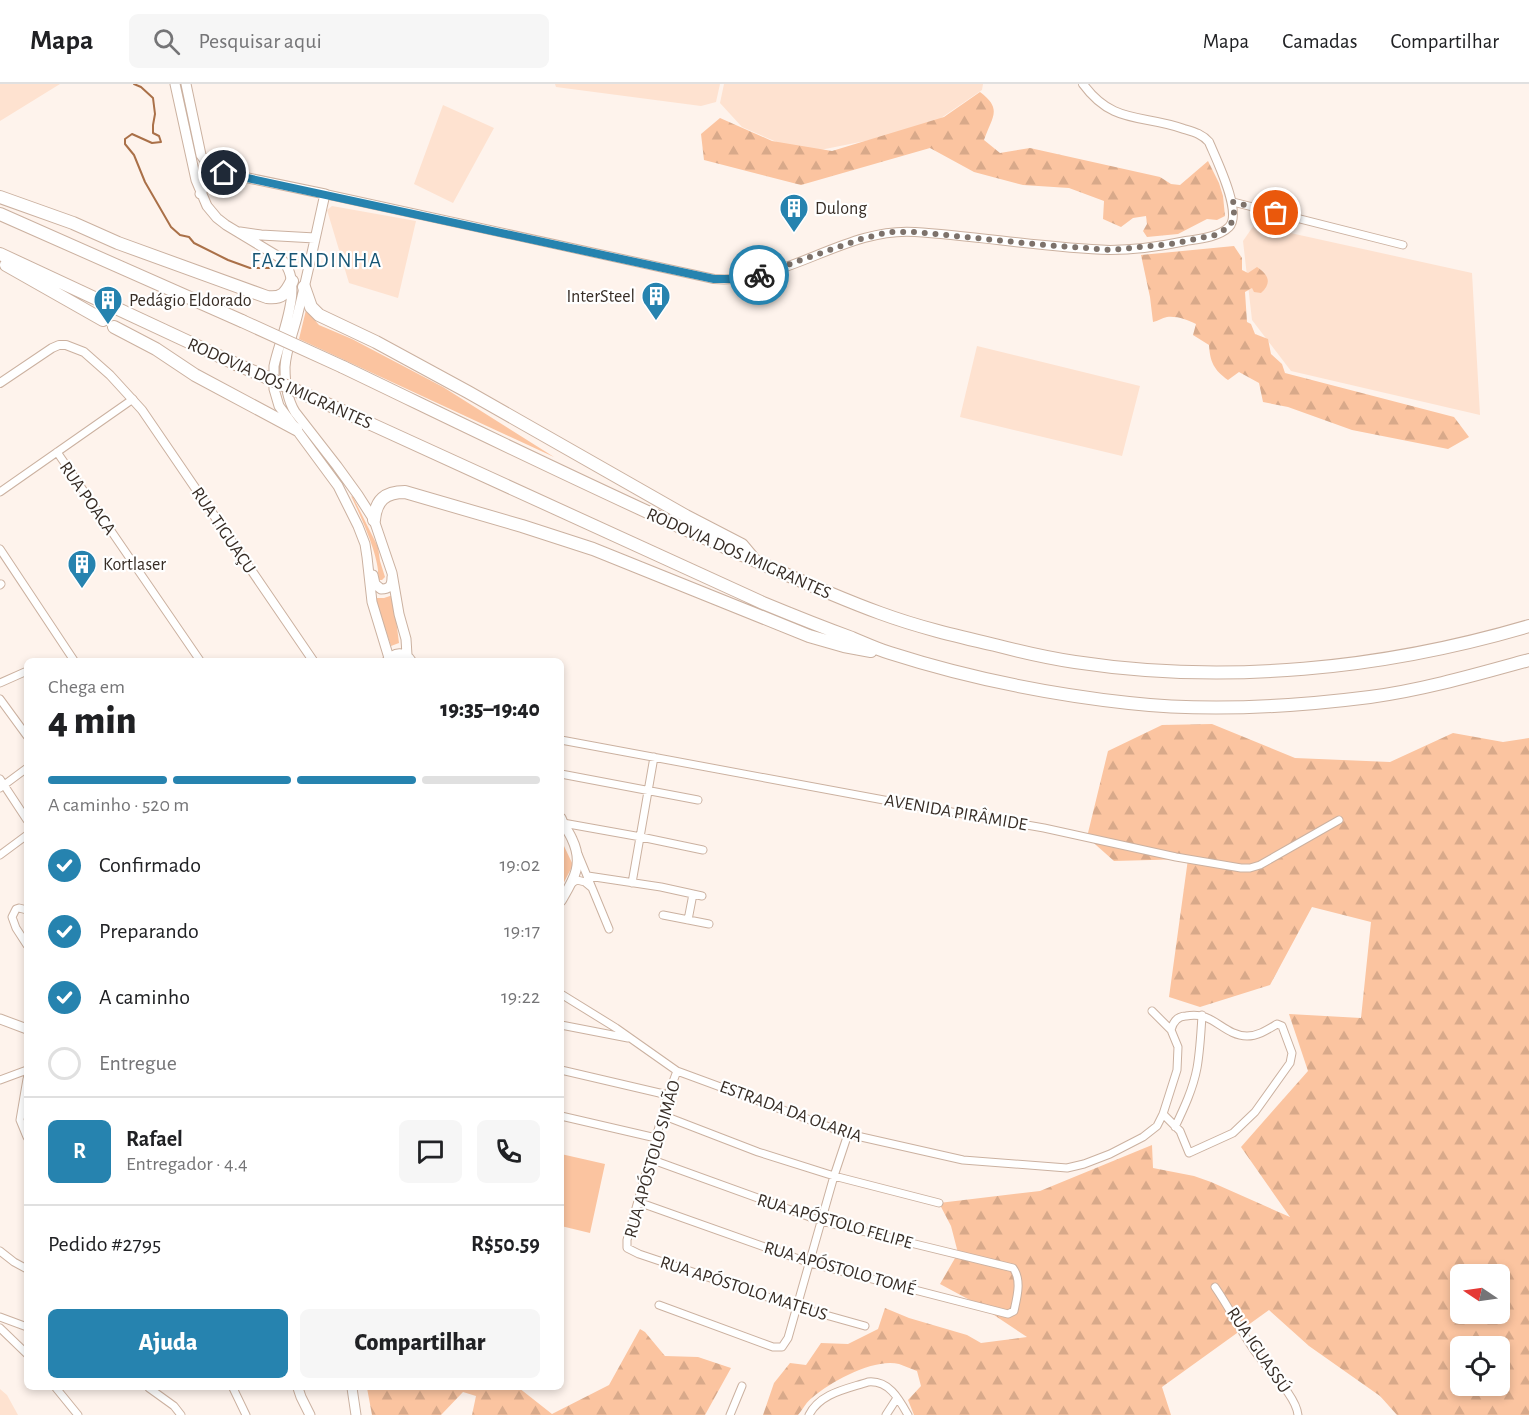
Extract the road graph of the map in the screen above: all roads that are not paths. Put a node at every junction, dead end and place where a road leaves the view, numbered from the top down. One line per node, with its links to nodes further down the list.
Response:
1 (175, 84): 5 (main road)
2 (186, 84): 4 (main road)
3 (1083, 84): 8 (street)
4 (224, 173): 5 (main road); 6 (main road)
5 (200, 194): 10 (main road)
6 (325, 194): 8 (street); 11 (main road)
7 (0, 197): 15 (highway)
8 (1233, 202): 12 (street)
9 (0, 214): 27 (highway, RODOVIA DOS IMIGRANTES, bridge)
10 (235, 231): 11 (main road); 15 (main road)
11 (315, 238): 16 (main road)
12 (1403, 245)
13 (0, 254): 30 (highway, RODOVIA DOS IMIGRANTES, bridge)
14 (0, 261): 17 (highway)
15 (292, 281): 21 (main road)
16 (304, 287): 24 (main road); 27 (highway)
17 (103, 320)
18 (114, 327): 21 (highway)
19 (0, 383): 20 (street, RUA TIGUAÇU)
20 (133, 399): 22 (street); 33 (street, RUA TIGUAÇU)
21 (296, 429): 25 (main road)
22 (57, 452): 23 (street); 32 (street, RUA POACA)
23 (0, 492)
24 (374, 520): 28 (main road); 30 (highway)
25 (365, 544): 28 (main road); 34 (main road)
26 (0, 549): 31 (street)
27 (756, 561): 29 (highway, RODOVIA DOS IMIGRANTES)
28 (392, 573): 36 (main road)
29 (1529, 626)
30 (888, 653): 37 (highway, RODOVIA DOS IMIGRANTES)
31 (72, 658)
32 (198, 658)
33 (311, 658)
34 (385, 658)
35 (390, 658): 36 (main road)
36 (410, 658)
37 (1529, 660)
38 (24, 672): 39 (street)
39 (0, 683)
40 (0, 699): 41 (street)
41 (24, 732)
42 (564, 742): 43 (street, AVENIDA PIRÂMIDE)
43 (654, 757): 47 (street); 50 (street, AVENIDA PIRÂMIDE)
44 (24, 770): 46 (street)
45 (564, 775): 47 (street)
46 (1, 784): 49 (street)
47 (648, 791): 48 (street); 54 (street)
48 (698, 800)
49 (24, 816)
50 (1339, 820)
51 (564, 821): 54 (street)
52 (564, 824): 56 (main road)
53 (24, 837): 57 (street)
54 (640, 837): 55 (street); 60 (street)
55 (703, 850)
56 (577, 851): 58 (street); 59 (main road)
57 (0, 855)
58 (588, 876): 60 (street); 61 (street)
59 (572, 883): 61 (street); 63 (main road)
60 (632, 883): 62 (street)
61 (592, 889): 69 (street)
62 (693, 894): 64 (street); 67 (street)
63 (564, 896)
64 (702, 896)
65 (24, 909): 70 (street)
66 (663, 915): 67 (street)
67 (688, 920): 68 (street)
68 (709, 924)
69 (609, 929)
70 (24, 940)
71 (564, 996): 78 (street, ESTRADA DA OLARIA)
72 (1152, 1011): 77 (street, ESTRADA DA OLARIA)
73 (1202, 1016): 77 (street); 88 (street); 88 (street)
74 (0, 1019): 76 (main road)
75 (564, 1026): 78 (street)
76 (24, 1028)
77 (1171, 1030): 85 (street, ESTRADA DA OLARIA)
78 (630, 1039): 80 (street, ESTRADA DA OLARIA)
79 (564, 1071): 83 (street)
80 (677, 1071): 83 (street, RUA APÓSTOLO SIMÃO); 90 (street, ESTRADA DA OLARIA)
81 (24, 1072): 82 (street)
82 (0, 1080)
83 (668, 1095): 86 (street, RUA APÓSTOLO SIMÃO)
84 (24, 1097): 89 (street)
85 (1162, 1114): 88 (street); 90 (street, ESTRADA DA OLARIA)
86 (662, 1115): 91 (street, RUA APÓSTOLO SIMÃO); 93 (street)
87 (564, 1117): 91 (street)
88 (1175, 1127)
89 (24, 1130)
90 (848, 1134): 93 (street)
91 (656, 1138): 92 (street, RUA APÓSTOLO SIMÃO)
92 (650, 1159): 94 (street, RUA APÓSTOLO SIMÃO); 96 (street, RUA APÓSTOLO FELIPE)
93 (834, 1176): 95 (street); 96 (street)
94 (638, 1203): 97 (street, RUA APÓSTOLO SIMÃO); 99 (street, RUA APÓSTOLO TOMÉ)
95 (939, 1203)
96 (821, 1221): 99 (street); 101 (street, RUA APÓSTOLO FELIPE)
97 (626, 1246): 104 (street, RUA APÓSTOLO MATEUS)
98 (0, 1251): 100 (street)
99 (810, 1263): 101 (street, RUA APÓSTOLO TOMÉ); 104 (street)
100 (24, 1267)
101 (1018, 1278)
102 (1215, 1287): 126 (street, RUA IGUASSÚ)
103 (658, 1305): 104 (street)
104 (797, 1307): 107 (street, RUA APÓSTOLO MATEUS)
105 (0, 1317): 106 (street)
106 (24, 1326)
107 (865, 1326)
108 (0, 1328): 109 (street)
109 (24, 1351)
110 (742, 1386): 122 (street)
111 (58, 1390): 117 (street)
112 (151, 1390): 118 (street)
113 (234, 1390): 119 (street)
114 (299, 1390): 120 (main road)
115 (352, 1390): 121 (main road)
116 (897, 1398): 123 (street); 124 (street); 125 (street)
117 (78, 1415)
118 (181, 1415)
119 (246, 1415)
120 (310, 1415)
121 (356, 1415)
122 (730, 1415)
123 (809, 1415)
124 (886, 1415)
125 (908, 1415)
126 (1298, 1415)

